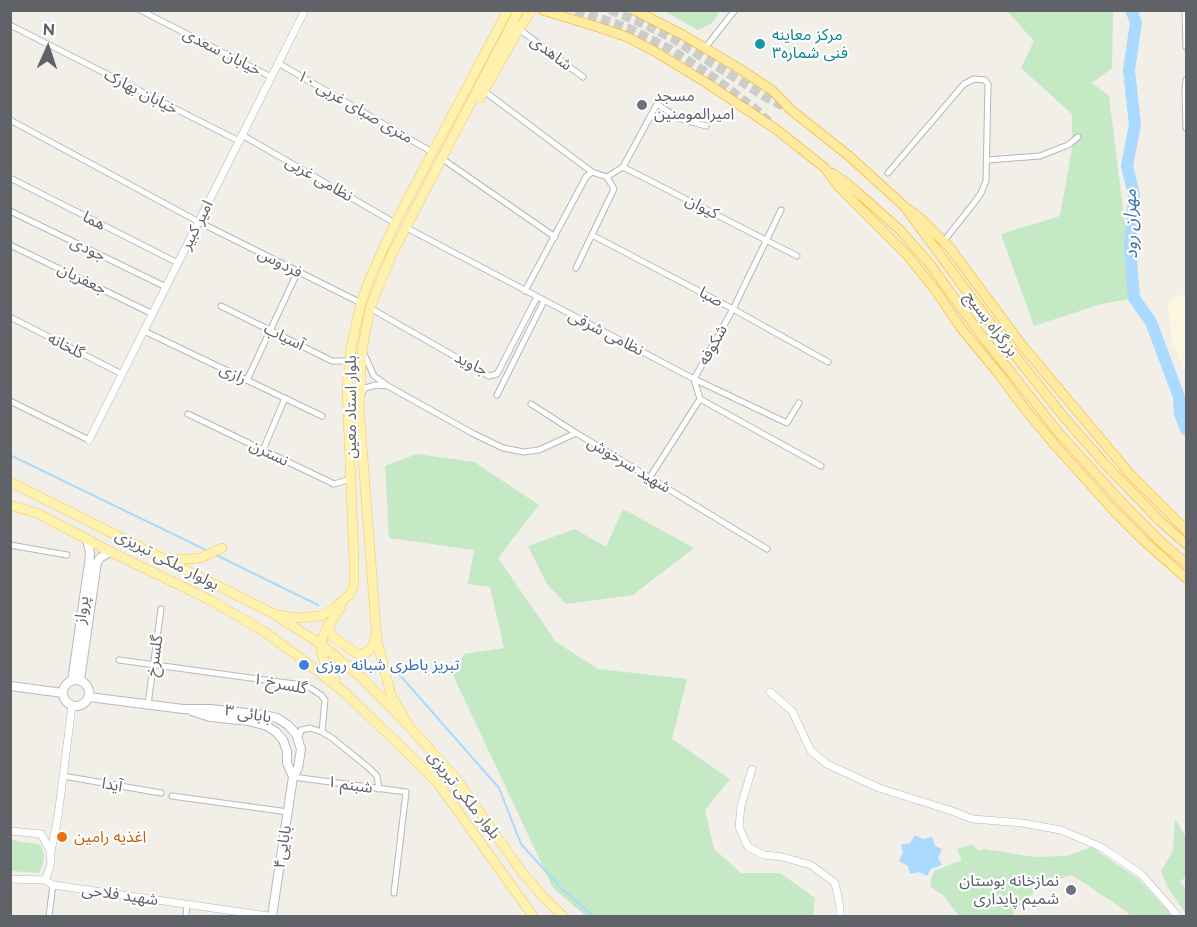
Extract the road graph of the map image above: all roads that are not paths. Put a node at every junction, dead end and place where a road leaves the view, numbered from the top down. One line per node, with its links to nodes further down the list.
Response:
1 (140, 10): 18 (street, خیابان سعدی)
2 (305, 10): 17 (street, امیر کبیر)
3 (502, 10): 27 (main road)
4 (508, 10): 27 (main road)
5 (521, 10): 6 (highway); 28 (main road)
6 (530, 10): 13 (main road)
7 (542, 10): 11 (highway)
8 (634, 10): 16 (highway, بزرگراه بسیج)
9 (735, 10): 16 (street)
10 (1185, 10): 14 (street)
11 (556, 13): 31 (highway)
12 (10, 26): 26 (street, خیابان بهارک)
13 (519, 29): 19 (street, شاهدی); 21 (main road)
14 (1186, 32): 15 (street)
15 (1186, 47)
16 (705, 48): 36 (highway, بزرگراه بسیج)
17 (278, 63): 18 (street, امیر کبیر); 27 (street, ۱۰ متری صبای غربی)
18 (271, 77): 26 (street, امیر کبیر)
19 (583, 77)
20 (1186, 80): 24 (street)
21 (484, 91): 28 (main road); 32 (street)
22 (10, 120): 39 (street, فردوس)
23 (705, 126): 30 (street)
24 (1186, 128)
25 (1078, 137): 29 (street)
26 (241, 138): 39 (street, امیر کبیر); 40 (street, نظامی غربی)
27 (432, 152): 40 (main road, بلوار استاد معین)
28 (441, 159): 41 (main road, بلوار استاد معین); 43 (street)
29 (987, 160): 33 (street); 45 (street)
30 (622, 167): 34 (street); 44 (street, کیوان)
31 (825, 168): 95 (highway, بزرگراه بسیج); 96 (highway)
32 (592, 172): 34 (street); 43 (street)
33 (888, 173)
34 (608, 177): 42 (street)
35 (10, 178): 48 (street, هما)
36 (904, 206): 45 (highway); 88 (highway, بزرگراه بسیج)
37 (781, 210): 44 (street, شکوفه)
38 (10, 211): 51 (street, جودی)
39 (199, 222): 48 (street, امیر کبیر); 50 (street, فردوس)
40 (395, 223): 56 (main road, بلوار استاد معین)
41 (405, 227): 52 (street, نظامی شرقی); 56 (main road, بلوار استاد معین)
42 (592, 235): 49 (street); 57 (street, صبا)
43 (555, 237): 52 (street)
44 (766, 240): 47 (street, کیوان); 57 (street, شکوفه)
45 (943, 242): 86 (highway)
46 (10, 245): 58 (street, جعفریان)
47 (797, 256)
48 (178, 263): 51 (street, امیر کبیر)
49 (576, 268)
50 (298, 271): 56 (street, فردوس); 60 (street)
51 (166, 287): 58 (street, امیر کبیر)
52 (525, 291): 53 (street, نظامی شرقی)
53 (537, 297): 54 (street, نظامی شرقی); 56 (street, جاوید)
54 (544, 301): 66 (street, نظامی شرقی); 69 (street)
55 (221, 306): 60 (street, آسیاب)
56 (365, 306): 62 (main road, بلوار استاد معین); 63 (main road, بلوار استاد معین)
57 (733, 309): 64 (street, صبا); 66 (street, شکوفه)
58 (153, 314): 61 (street, امیر کبیر)
59 (10, 317): 65 (street, گلخانه)
60 (270, 330): 63 (street, آسیاب); 67 (street)
61 (144, 331): 65 (street, امیر کبیر); 67 (street, رازی)
62 (362, 350): 68 (street, شهید سرخوش); 71 (main road, بلوار استاد معین)
63 (350, 360): 83 (main road, بلوار استاد معین)
64 (828, 362)
65 (122, 374): 79 (street, امیر کبیر)
66 (694, 379): 72 (street, شکوفه); 74 (street, نظامی شرقی)
67 (247, 380): 70 (street, رازی)
68 (388, 386): 71 (street); 78 (street, شهید سرخوش)
69 (497, 395)
70 (285, 398): 77 (street, رازی); 80 (street)
71 (359, 398): 101 (main road, بلوار استاد معین)
72 (700, 399): 81 (street); 82 (street)
73 (10, 401): 79 (street)
74 (799, 403)
75 (531, 404): 78 (street)
76 (188, 414): 80 (street, نسترن)
77 (322, 416)
78 (576, 433): 82 (street, شهید سرخوش)
79 (89, 440)
80 (263, 450): 83 (street, نسترن)
81 (821, 466)
82 (651, 477): 91 (street, شهید سرخوش)
83 (351, 479): 97 (main road, بلوار استاد معین)
84 (10, 482): 94 (main road, بولوار ملکی تبریزی)
85 (10, 505): 87 (main road, بولوار ملکی تبریزی)
86 (1186, 530)
87 (87, 539): 92 (main road, بولوار ملکی تبریزی); 105 (main road, پرواز)
88 (1186, 544)
89 (10, 545): 93 (street)
90 (222, 548): 94 (main road)
91 (767, 549)
92 (111, 552): 105 (main road, پرواز); 107 (main road, بولوار ملکی تبریزی)
93 (67, 555)
94 (159, 555): 99 (main road, بولوار ملکی تبریزی)
95 (1186, 563)
96 (1186, 578)
97 (351, 593): 99 (main road); 100 (main road)
98 (161, 609): 103 (street, گلسرخ)
99 (274, 614): 104 (main road, بولوار ملکی تبریزی)
100 (330, 623): 101 (main road); 107 (main road)
101 (376, 631): 114 (main road, بلوار استاد معین)
102 (119, 660): 103 (street)
103 (153, 665): 111 (street, گلسرخ); 115 (street, گلسرخ ۱)
104 (361, 677): 114 (main road, بلوار ملکى تبریزى)
105 (76, 681): 109 (main road); 110 (main road)
106 (10, 686): 109 (main road)
107 (342, 690): 136 (main road, بلوار ملکى تبریزى)
108 (770, 692): 139 (street)
109 (63, 693): 112 (main road)
110 (89, 697): 111 (main road, بابائی ۳); 112 (main road)
111 (148, 704): 113 (main road, بابائی ۳)
112 (72, 706): 118 (street)
113 (183, 709): 116 (main road, بابائی ۳); 119 (main road, بابائی ۳)
114 (408, 726): 137 (main road, بلوار ملکى تبریزى)
115 (322, 732): 116 (street); 120 (street)
116 (298, 742): 119 (main road)
117 (752, 769): 138 (street)
118 (63, 776): 121 (street, آیدا); 124 (street)
119 (293, 777): 120 (street, شبنم ۱); 123 (main road, بابایی۴)
120 (379, 789): 131 (street, شبنم ۱)
121 (161, 793)
122 (172, 796): 123 (street)
123 (288, 812): 135 (main road, بابایی۴)
124 (58, 816): 126 (street); 127 (street)
125 (10, 831): 126 (street)
126 (41, 834): 127 (street)
127 (51, 856): 129 (street)
128 (10, 879): 129 (street)
129 (45, 880): 130 (street, شهید فلاحی)
130 (53, 885): 132 (street, شهید فلاحی); 133 (street)
131 (394, 893)
132 (187, 904): 134 (street); 135 (street, شهید فلاحی)
133 (49, 916)
134 (186, 916)
135 (270, 916)
136 (533, 916)
137 (563, 916)
138 (840, 916)
139 (1177, 916)

